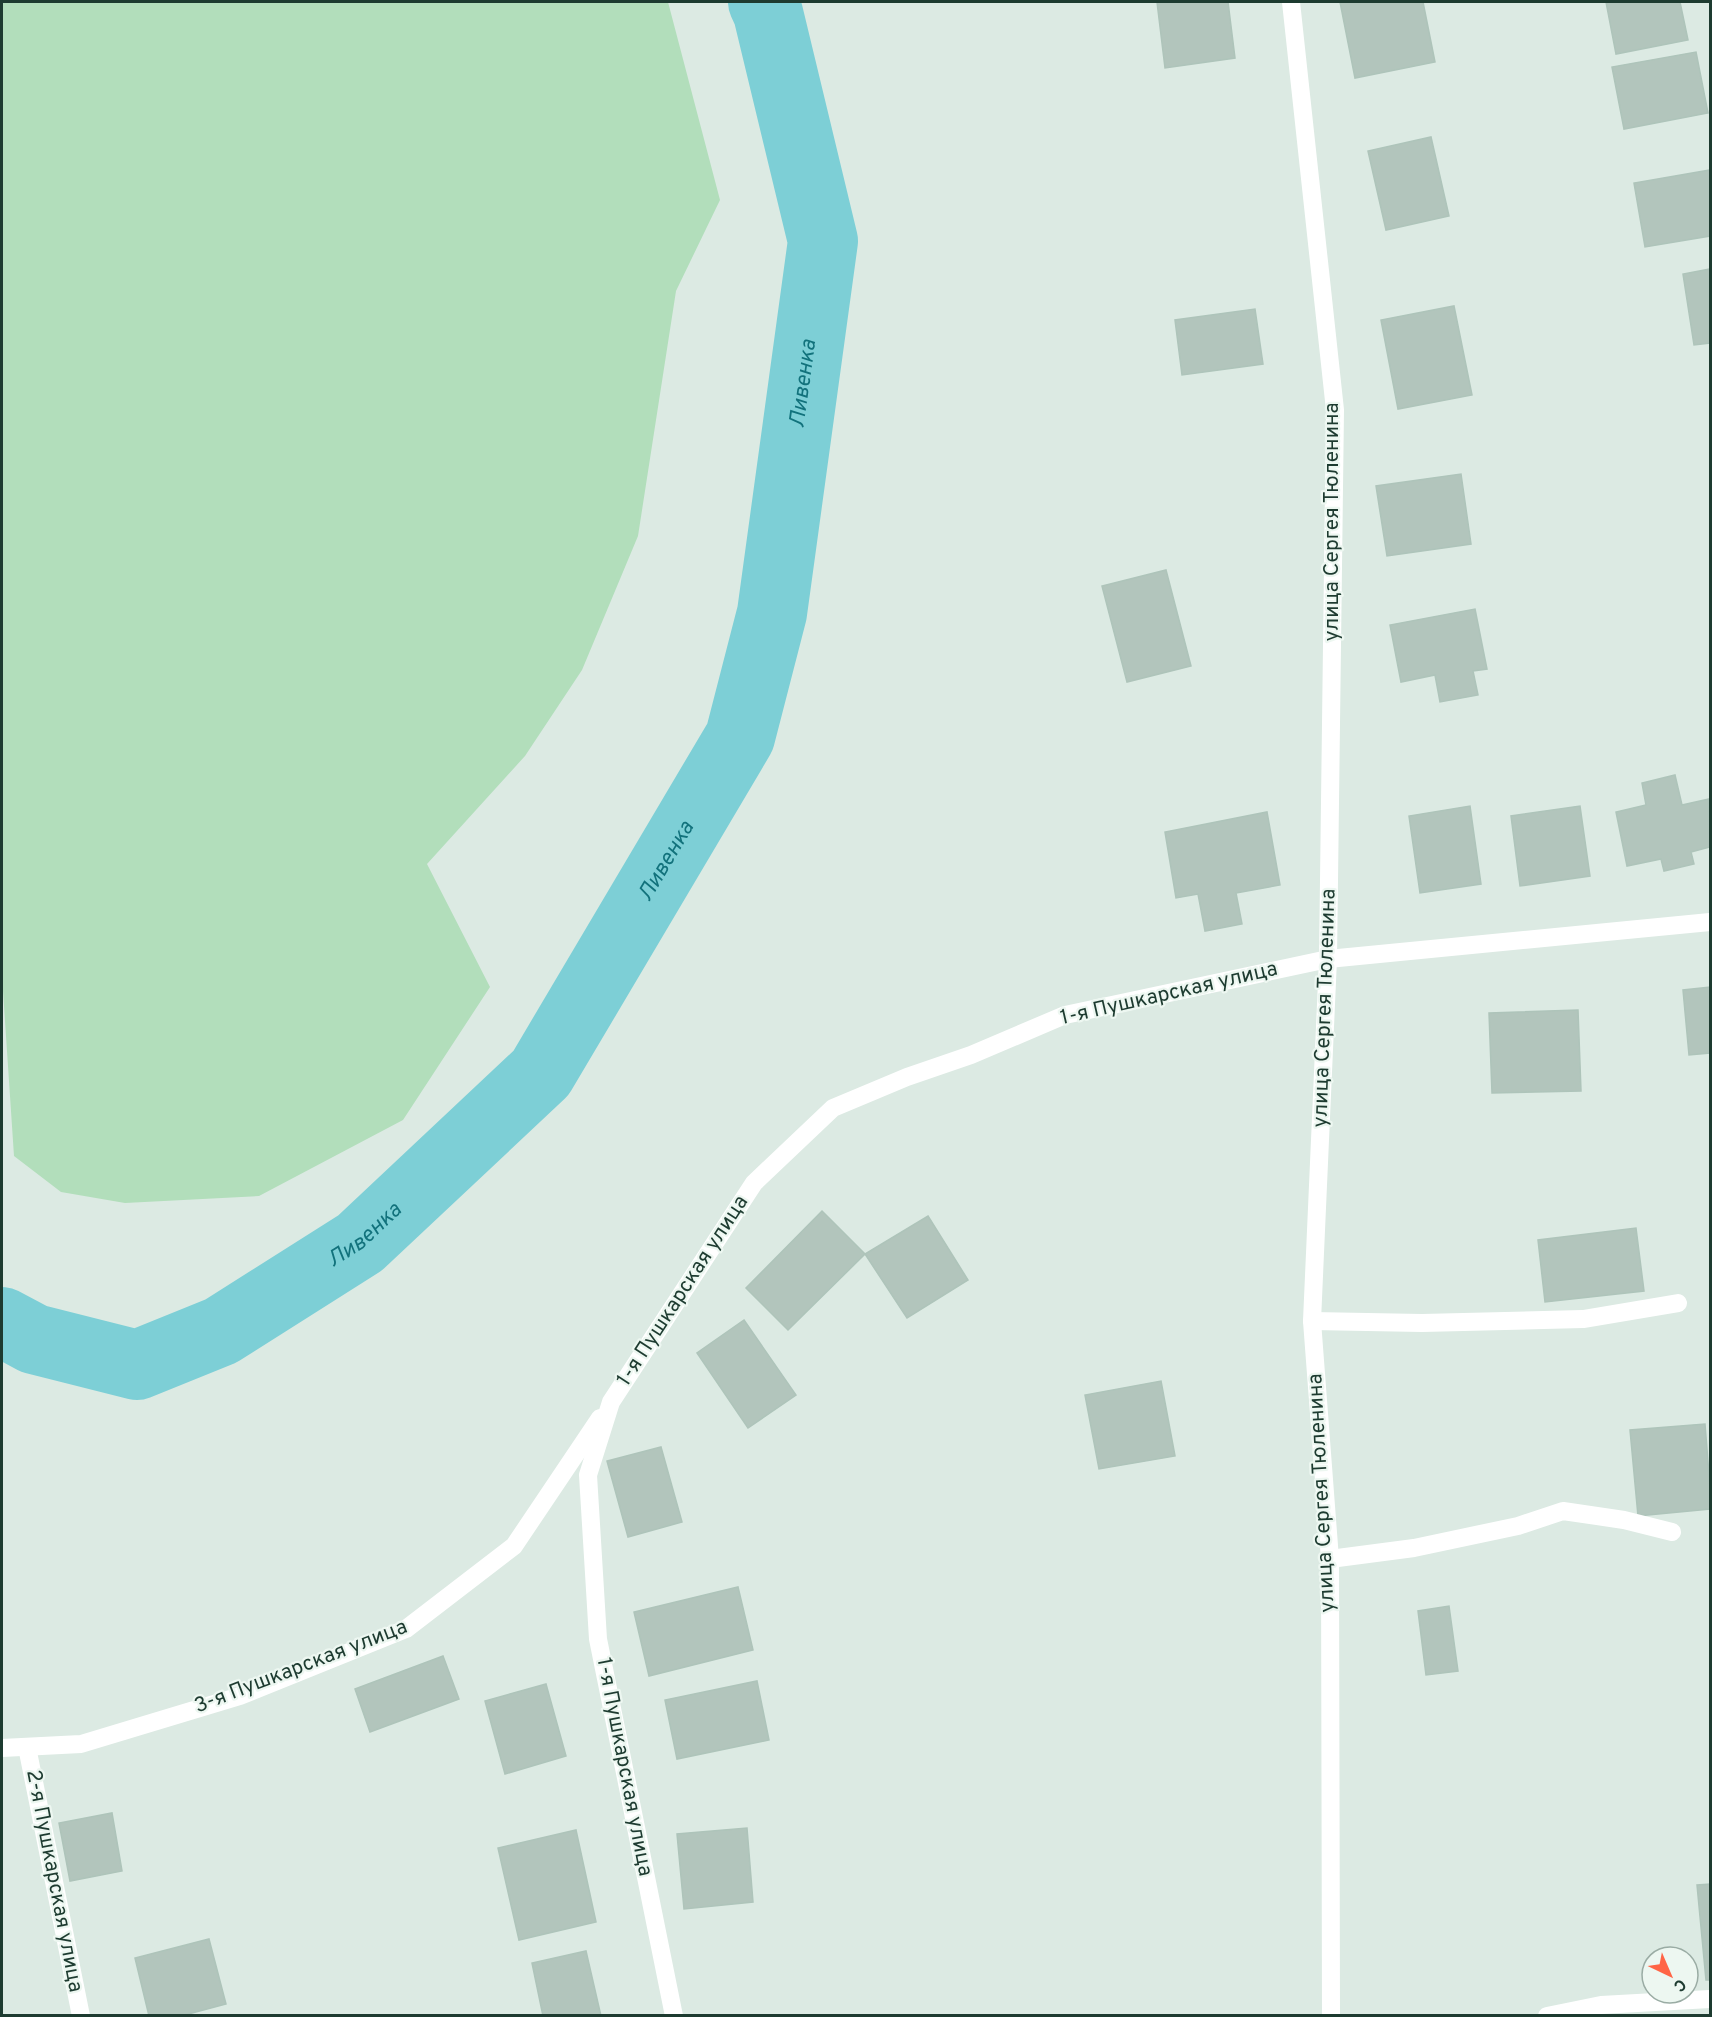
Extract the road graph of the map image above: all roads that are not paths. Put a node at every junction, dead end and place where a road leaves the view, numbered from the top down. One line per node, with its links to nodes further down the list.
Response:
1 (1291, 2): 3 (street, улица Сергея Тюленина)
2 (1710, 921): 3 (street, 1-я Пушкарская улица)
3 (1329, 959): 5 (street, улица Сергея Тюленина); 6 (street, 1-я Пушкарская улица)
4 (1678, 1303): 5 (street)
5 (1312, 1321): 8 (street, улица Сергея Тюленина)
6 (611, 1402): 9 (street, 3-я Пушкарская улица); 13 (street, 1-я Пушкарская улица)
7 (1672, 1532): 8 (street)
8 (1330, 1559): 14 (street, улица Сергея Тюленина)
9 (27, 1747): 10 (street, 3-я Пушкарская улица); 12 (street, 2-я Пушкарская улица)
10 (2, 1748)
11 (1710, 1999): 15 (street)
12 (81, 2016)
13 (674, 2016)
14 (1331, 2016)
15 (1547, 2016)

